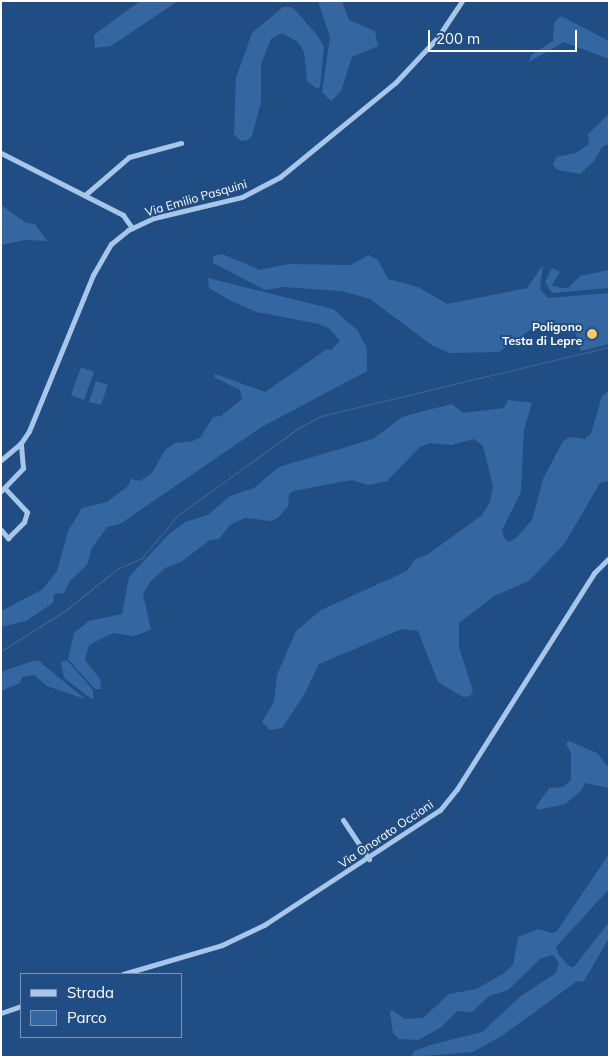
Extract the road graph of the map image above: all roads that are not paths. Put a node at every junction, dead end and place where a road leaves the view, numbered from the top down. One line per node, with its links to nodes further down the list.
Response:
1 (462, 1): 5 (street, Via Emilio Pasquini)
2 (181, 143): 4 (street)
3 (1, 153): 4 (street)
4 (85, 195): 5 (street)
5 (132, 228): 6 (street, Via Emilio Pasquini)
6 (22, 443): 7 (street, Via Emilio Pasquini); 8 (street)
7 (1, 460)
8 (3, 489): 9 (street)
9 (1, 530)
10 (609, 558): 12 (street, Via Onorato Occioni)
11 (343, 820): 12 (street)
12 (369, 859): 13 (street, Via Onorato Occioni)
13 (126, 973)
14 (20, 1006): 15 (street)
15 (1, 1013)

